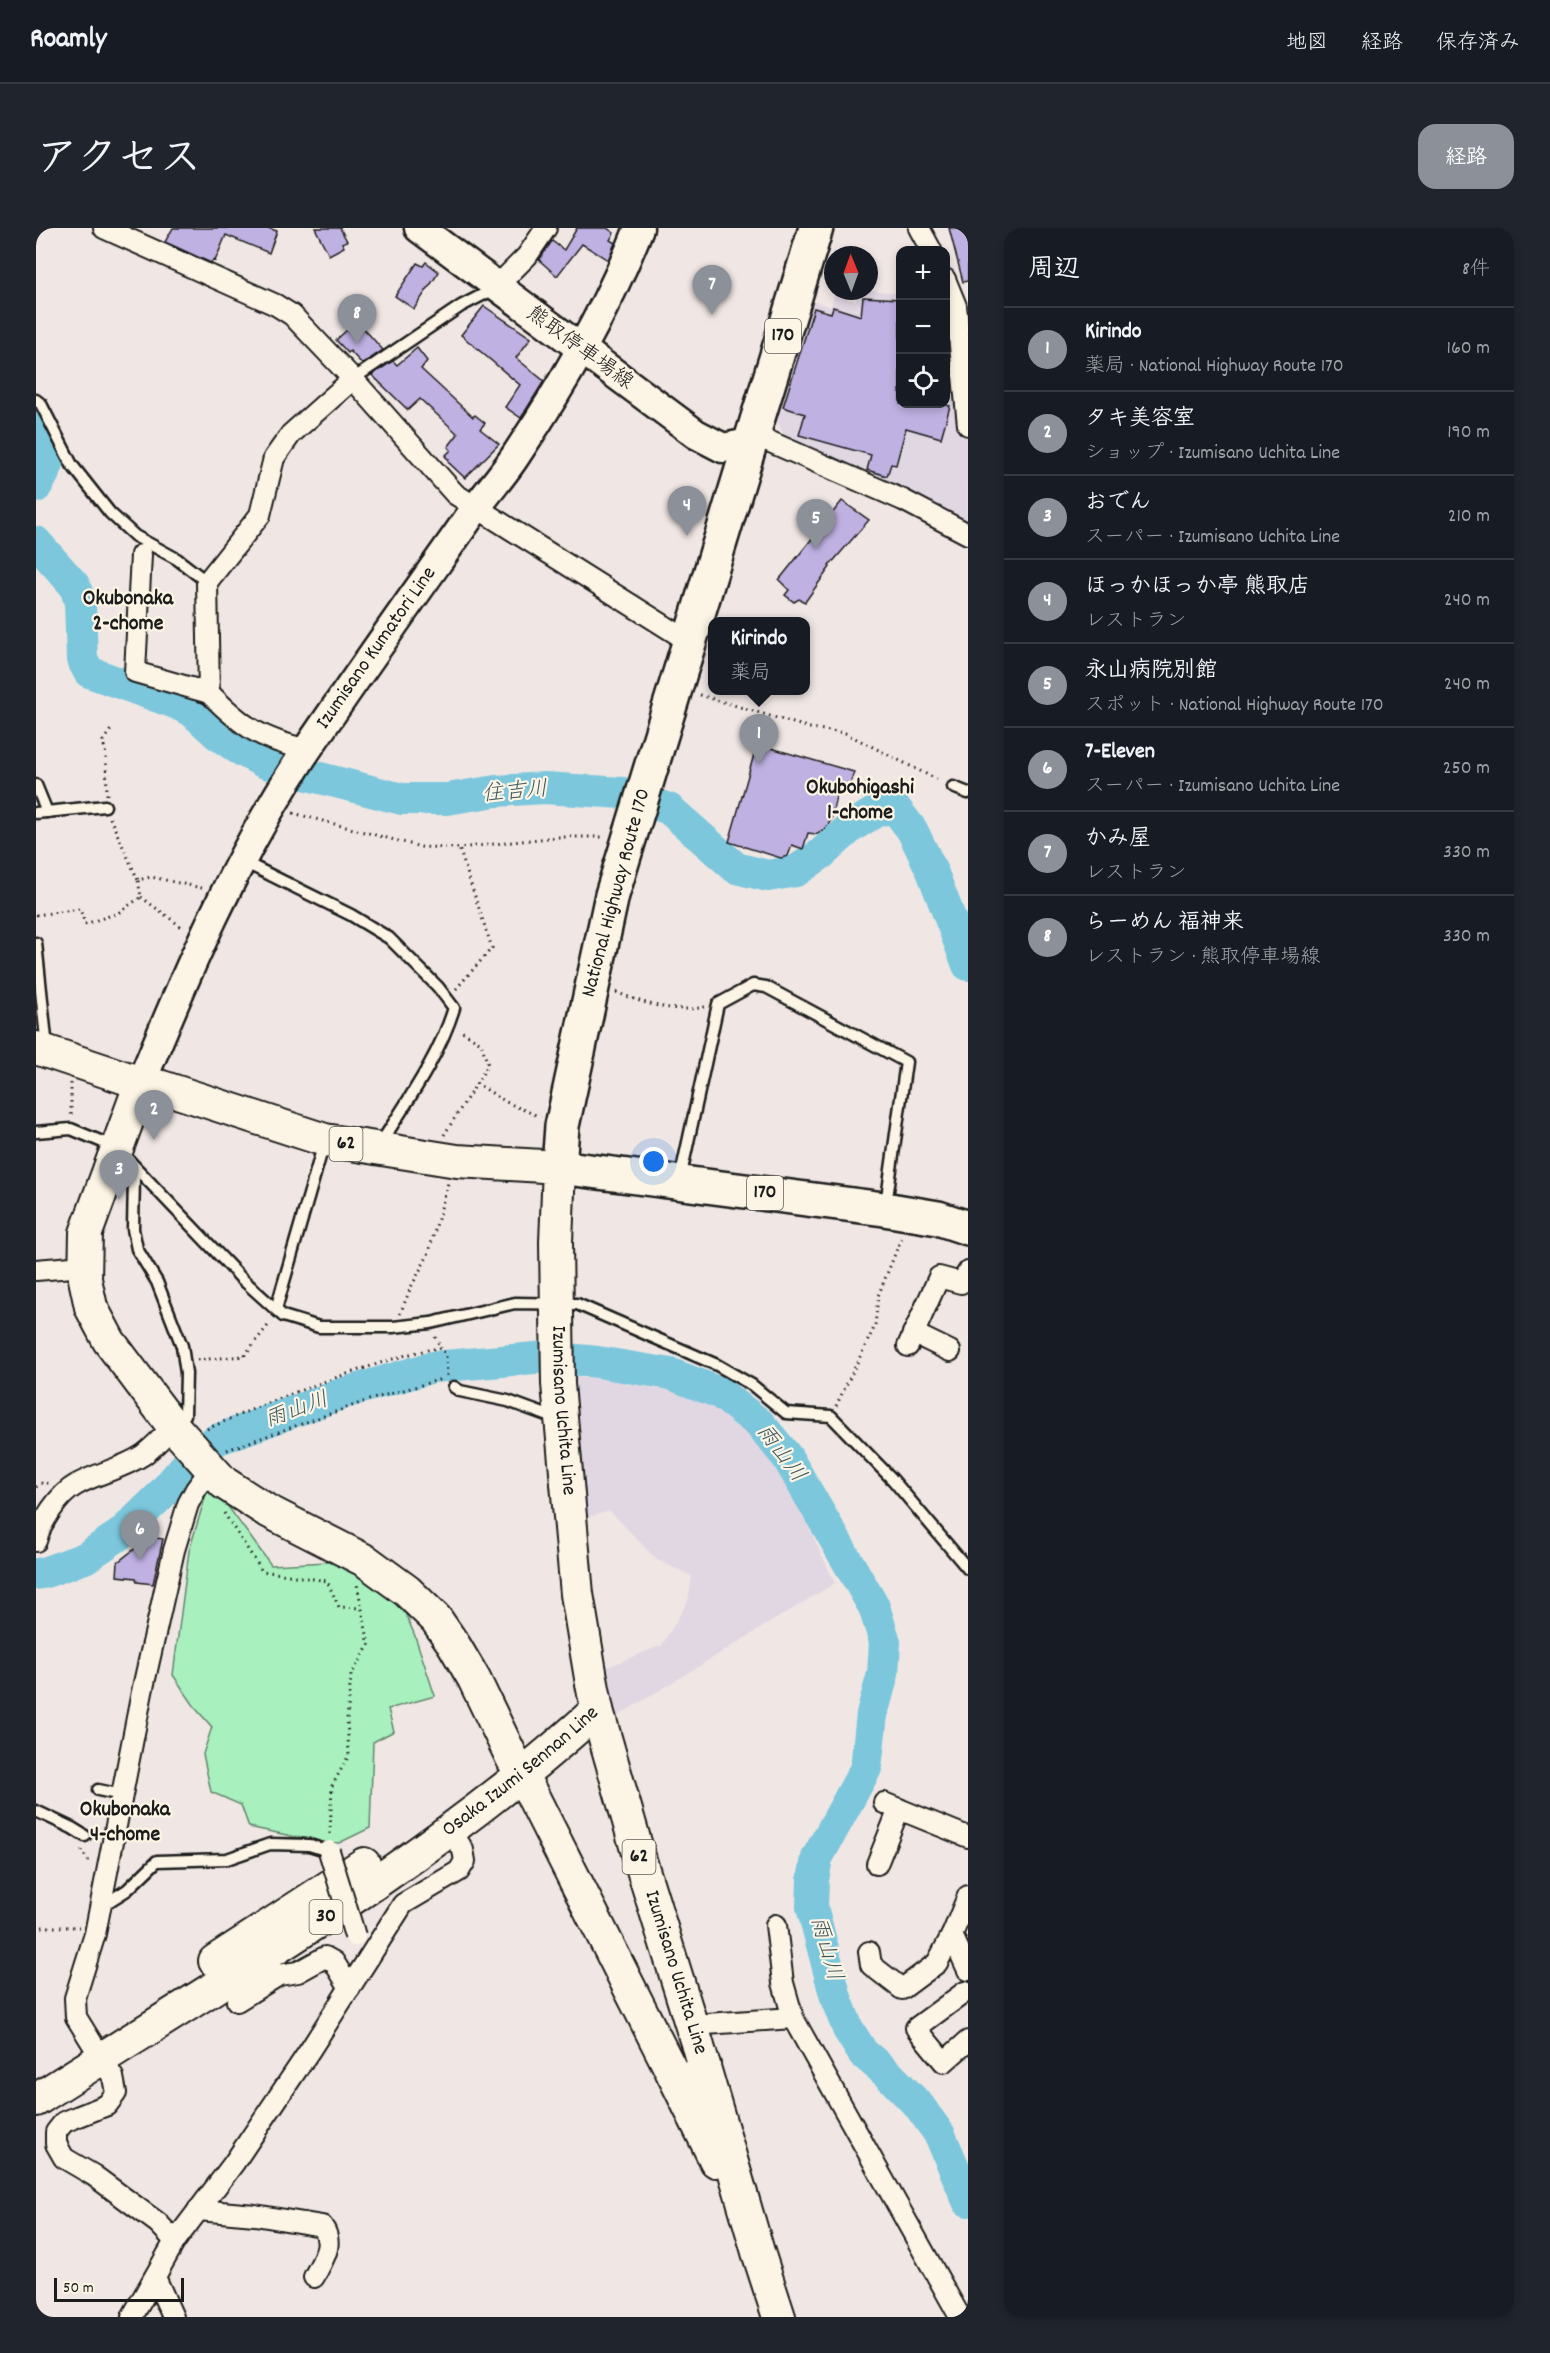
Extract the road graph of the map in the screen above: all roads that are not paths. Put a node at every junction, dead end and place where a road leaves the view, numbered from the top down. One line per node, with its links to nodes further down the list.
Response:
1 (104, 228): 11 (street)
2 (419, 228): 8 (main road, 熊取停車場線)
3 (546, 228): 8 (street)
4 (639, 228): 10 (main road, Izumisano Kumatori Line)
5 (816, 228): 14 (highway, National Highway Route 170 / 170)
6 (919, 228): 7 (street)
7 (929, 246)
8 (496, 287): 10 (main road, 熊取停車場線); 11 (lane)
9 (950, 291): 13 (street)
10 (581, 350): 14 (main road, 熊取停車場線); 15 (main road, Izumisano Kumatori Line)
11 (353, 379): 15 (street); 18 (street)
12 (36, 400): 18 (lane)
13 (968, 425)
14 (749, 443): 16 (street); 19 (highway, National Highway Route 170 / 170)
15 (476, 508): 19 (street); 21 (main road, Izumisano Kumatori Line)
16 (968, 534)
17 (141, 555): 20 (street)
18 (207, 582): 20 (street)
19 (690, 642): 35 (highway, National Highway Route 170 / 170)
20 (209, 693): 21 (street)
21 (305, 754): 27 (main road, Izumisano Kumatori Line)
22 (36, 785): 26 (lane)
23 (953, 787): 24 (lane)
24 (968, 793)
25 (105, 806): 26 (lane)
26 (41, 812)
27 (241, 861): 30 (main road, Izumisano Kumatori Line); 33 (lane)
28 (36, 944): 29 (lane)
29 (53, 1053): 30 (main road, 62)
30 (141, 1083): 32 (main road, 62); 34 (main road, Izumisano Uchita Line / 62)
31 (36, 1132): 34 (lane)
32 (325, 1140): 33 (main road, 62); 43 (lane)
33 (377, 1149): 35 (main road, 62)
34 (127, 1159): 39 (main road, Izumisano Uchita Line / 62); 43 (lane); 47 (lane)
35 (560, 1167): 36 (highway, 170); 42 (main road, Izumisano Uchita Line / 62)
36 (680, 1182): 37 (highway, 170); 37 (lane)
37 (898, 1211): 38 (highway, 170)
38 (968, 1228)
39 (84, 1266): 40 (street); 47 (main road, Izumisano Uchita Line / 62)
40 (36, 1270)
41 (968, 1272): 44 (street)
42 (557, 1302): 43 (lane); 46 (main road, Izumisano Uchita Line / 62); 49 (lane)
43 (277, 1310)
44 (950, 1351)
45 (450, 1383): 46 (lane)
46 (561, 1416): 50 (main road, Izumisano Uchita Line / 62)
47 (194, 1452): 48 (street); 51 (main road, Izumisano Uchita Line / 62); 53 (street)
48 (36, 1540)
49 (968, 1569)
50 (597, 1710): 51 (main road, Osaka Izumi Sennan Line / 30); 71 (main road, Izumisano Uchita Line / 62)
51 (517, 1768): 55 (main road, Osaka Izumi Sennan Line / 30); 73 (main road, Osaka Izumi Sennan Line / 30); 76 (main road, Izumisano Uchita Line / 62)
52 (98, 1790): 53 (lane)
53 (122, 1795): 61 (street)
54 (36, 1811): 56 (lane)
55 (451, 1830): 64 (street); 73 (main road, Osaka Izumi Sennan Line / 30)
56 (85, 1836)
57 (968, 1837): 59 (street)
58 (329, 1851): 61 (lane); 64 (street, bridge)
59 (877, 1864)
60 (968, 1896): 63 (street)
61 (100, 1907): 73 (street)
62 (776, 1925): 70 (street)
63 (952, 1935): 65 (street); 66 (street)
64 (374, 1951): 67 (street)
65 (868, 1952)
66 (968, 1970)
67 (350, 1988): 69 (street); 78 (street)
68 (967, 1990): 72 (street)
69 (237, 2001)
70 (793, 2018): 71 (street); 86 (street)
71 (692, 2025): 74 (main road, Izumisano Uchita Line / 62)
72 (968, 2041)
73 (94, 2050): 75 (main road, Osaka Izumi Sennan Line / 30); 77 (main road, Osaka Izumi Sennan Line / 30); 79 (street)
74 (704, 2065): 76 (main road, Izumisano Uchita Line); 80 (main road, Izumisano Uchita Line / 62)
75 (36, 2074)
76 (673, 2074): 80 (main road, 62)
77 (36, 2100)
78 (198, 2210): 79 (street); 82 (street)
79 (176, 2241): 81 (street)
80 (758, 2252): 85 (main road, Izumisano Uchita Line / 62)
81 (155, 2277): 83 (street); 84 (street)
82 (314, 2277)
83 (132, 2317)
84 (174, 2317)
85 (779, 2317)
86 (960, 2317)

